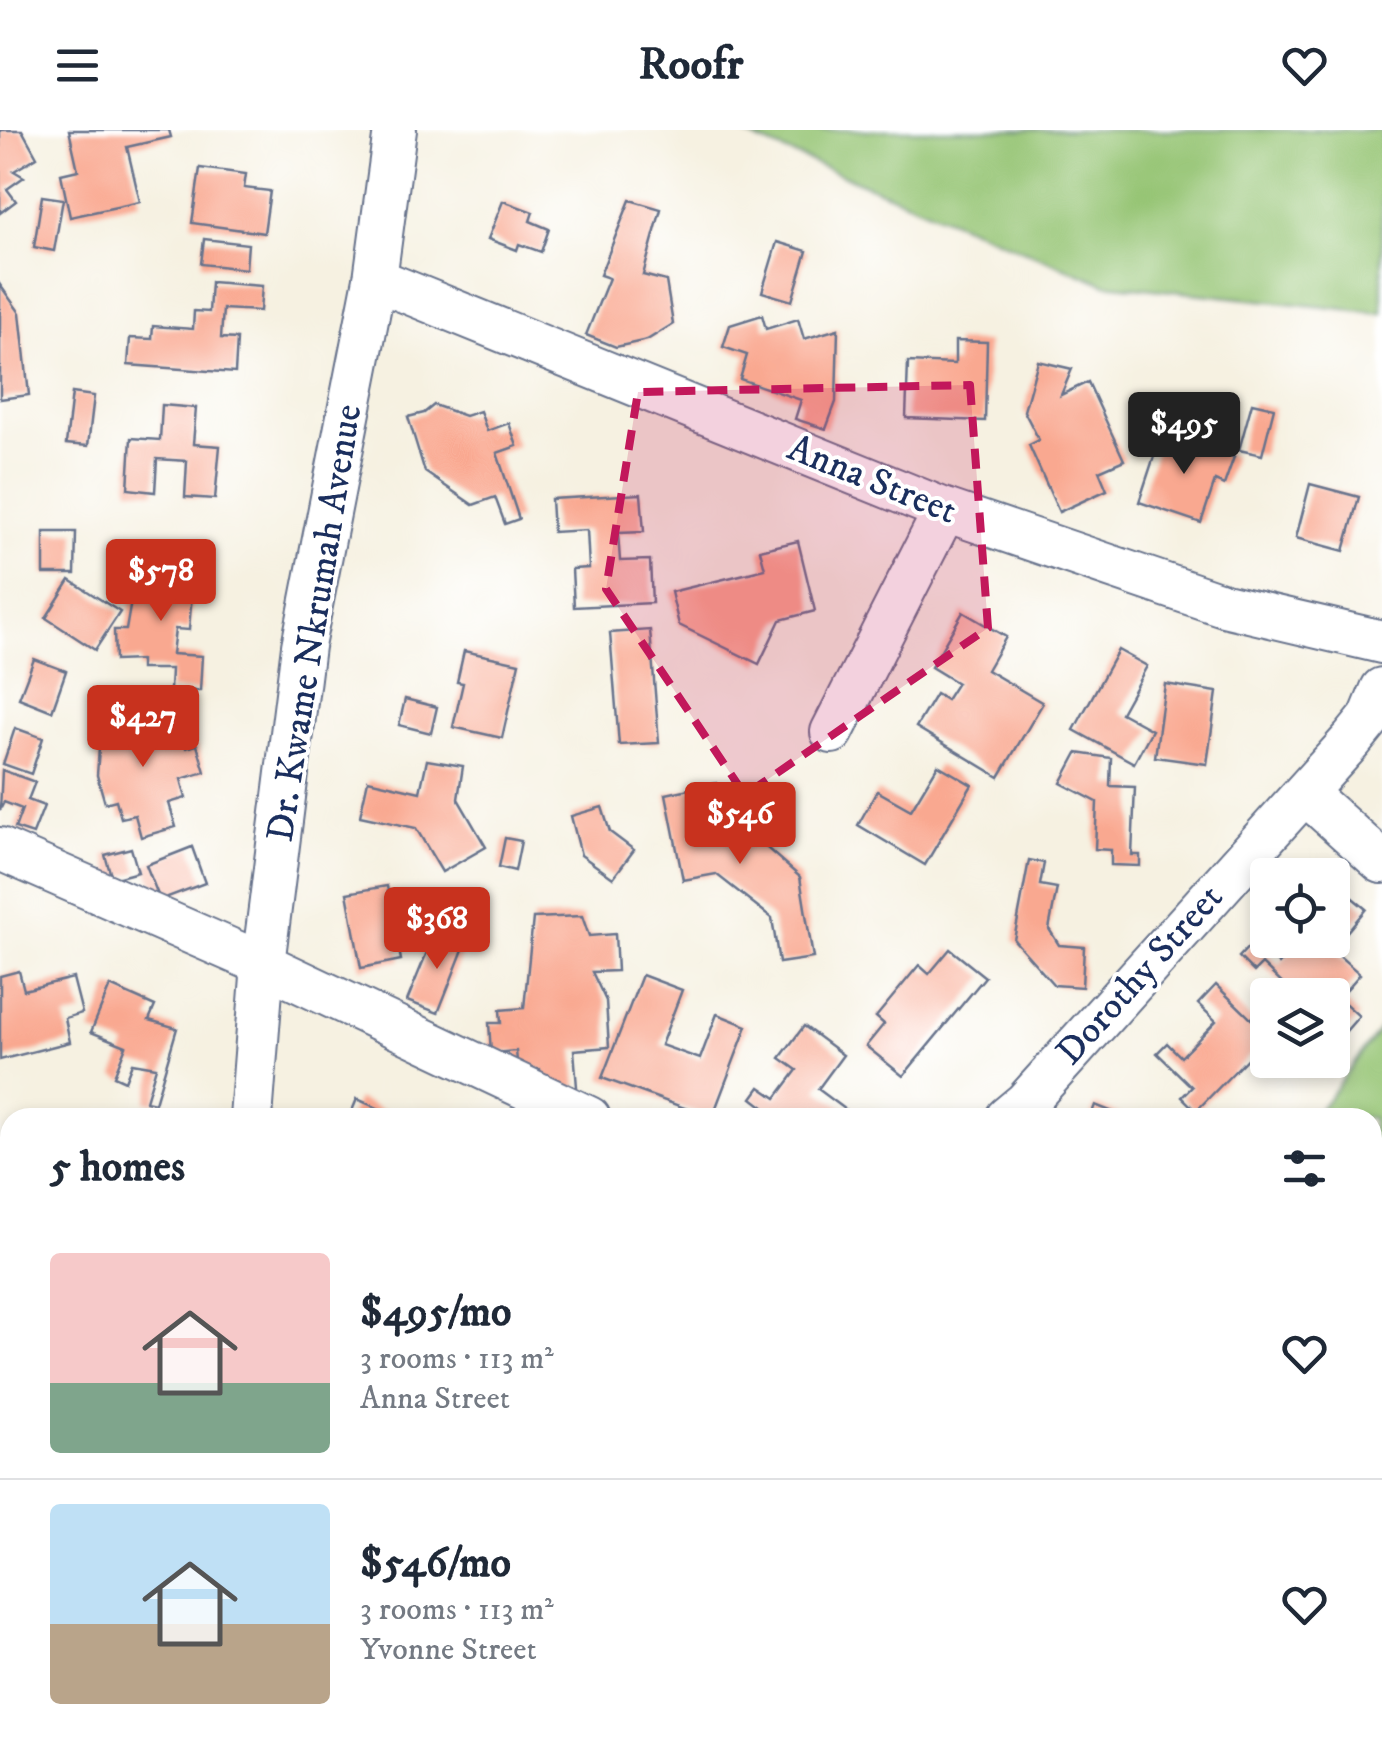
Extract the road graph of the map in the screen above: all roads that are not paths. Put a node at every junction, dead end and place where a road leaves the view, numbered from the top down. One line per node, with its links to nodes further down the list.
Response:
1 (395, 130): 2 (street, Dr. Kwame Nkrumah Avenue)
2 (375, 279): 3 (street, Anna Street); 10 (street, Dr. Kwame Nkrumah Avenue)
3 (945, 510): 4 (street, Anna Street); 6 (street)
4 (1382, 642)
5 (1382, 689): 7 (street, Dorothy Street)
6 (832, 732)
7 (1305, 793): 9 (street); 13 (street, Dorothy Street)
8 (0, 849): 10 (street)
9 (1382, 862)
10 (262, 964): 11 (street, Dr. Kwame Nkrumah Avenue); 12 (street)
11 (251, 1108)
12 (568, 1108)
13 (1018, 1108)

